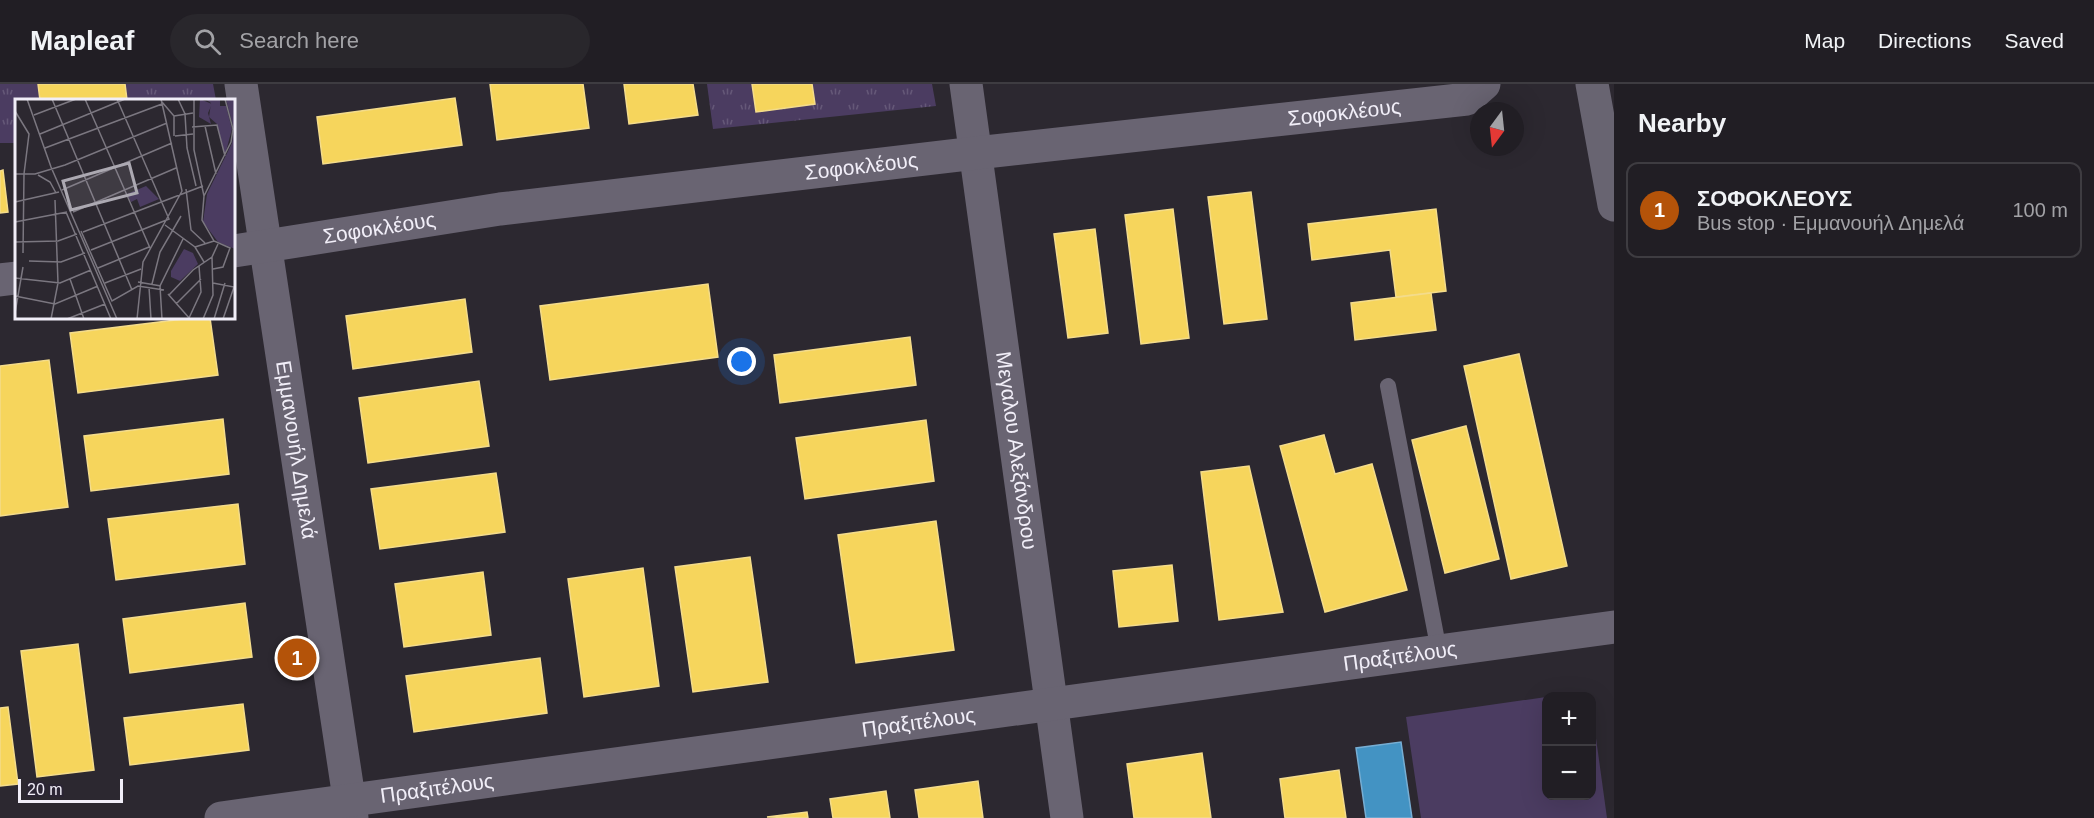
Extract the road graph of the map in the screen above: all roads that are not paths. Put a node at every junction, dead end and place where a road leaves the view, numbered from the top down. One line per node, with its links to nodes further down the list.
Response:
1 (241, 84): 7 (street, Εμμανουήλ Δημελά)
2 (966, 84): 5 (street, Μεγαλου Αλεξάνδρου)
3 (1484, 84): 5 (street, Σοφοκλέους)
4 (1592, 84): 6 (main road)
5 (976, 153): 7 (street, Σοφοκλέους); 14 (street, Μεγαλου Αλεξάνδρου)
6 (1614, 205)
7 (266, 247): 8 (street, Σοφοκλέους); 15 (street, Εμμανουήλ Δημελά)
8 (236, 251)
9 (15, 278): 10 (street)
10 (0, 280)
11 (1388, 386): 13 (lane)
12 (1614, 627): 13 (street, Πραξιτέλους)
13 (1439, 651): 14 (street, Πραξιτέλους)
14 (1052, 704): 15 (street, Πραξιτέλους); 17 (street, Μεγαλου Αλεξάνδρου)
15 (351, 809): 16 (street, Πραξιτέλους)
16 (220, 818)
17 (1067, 818)

